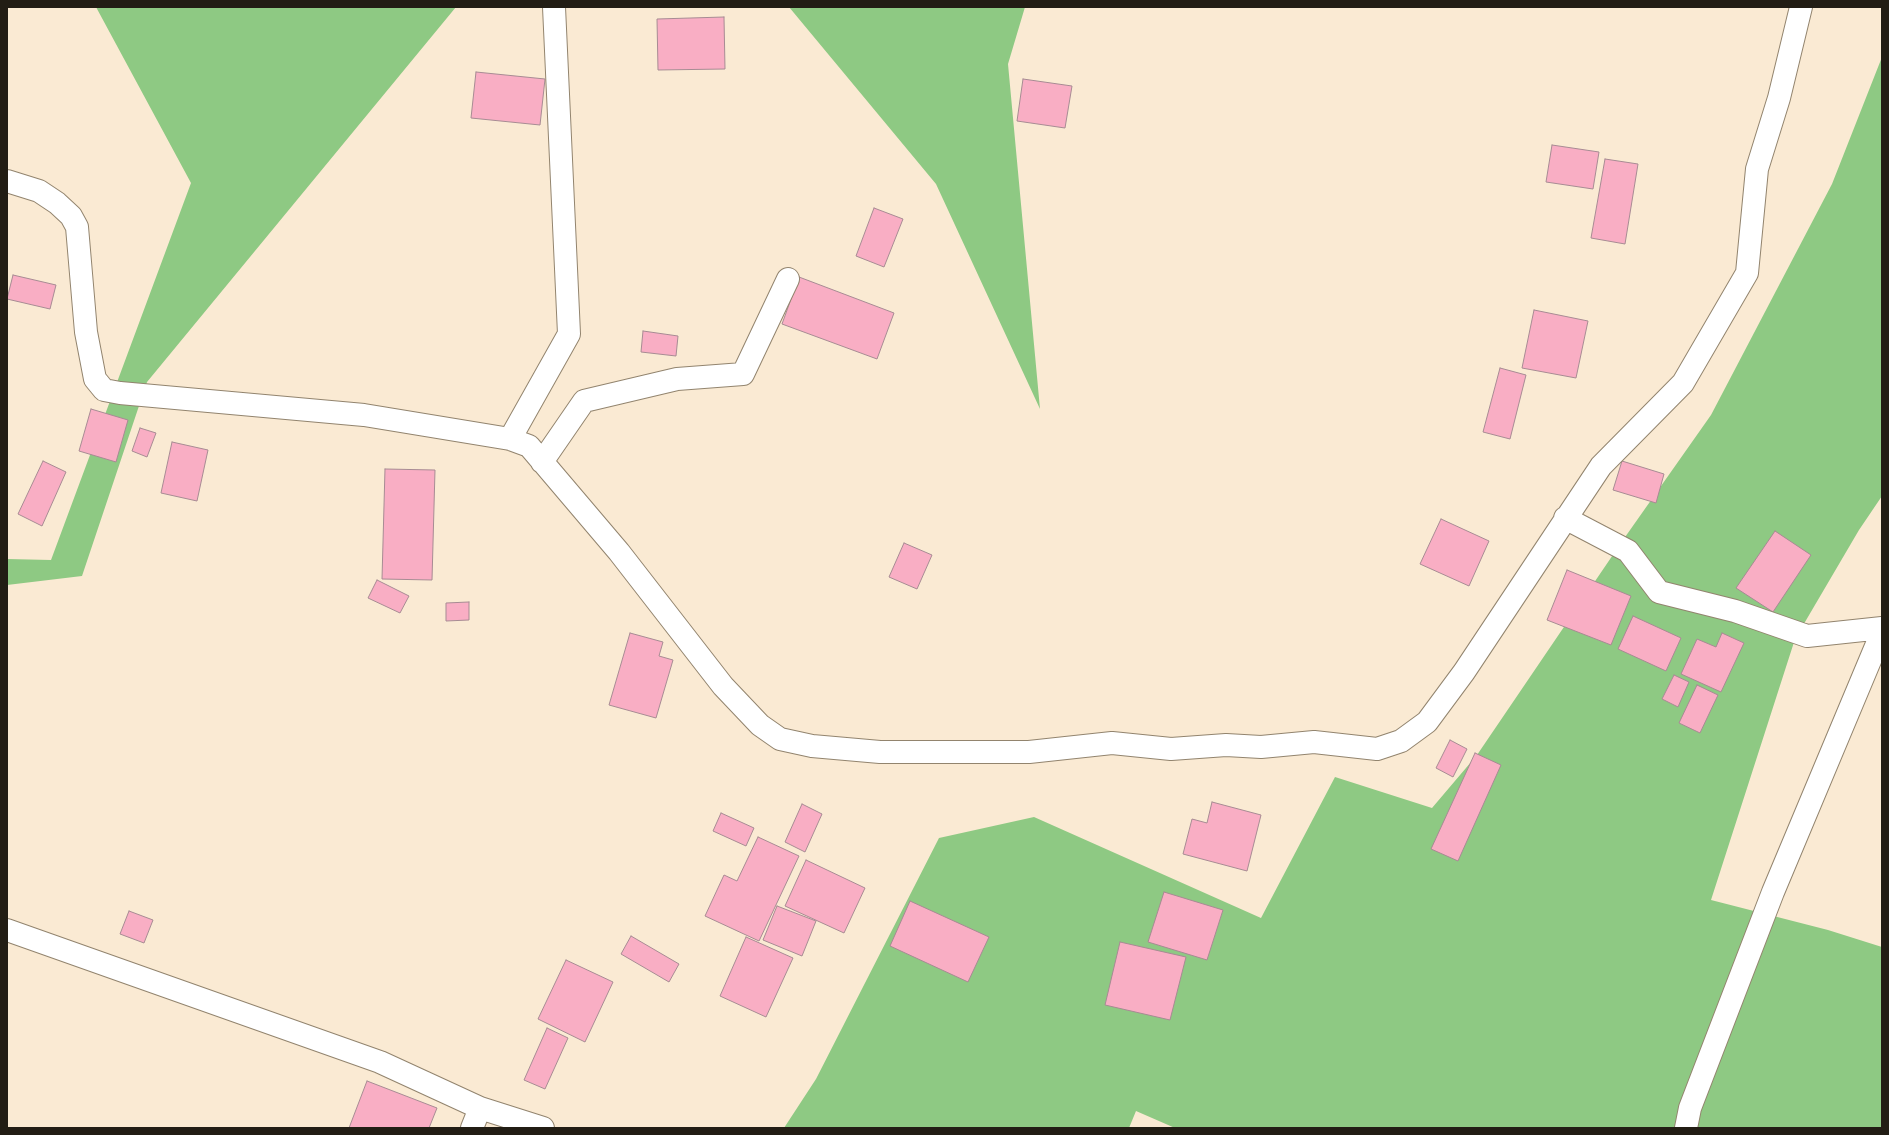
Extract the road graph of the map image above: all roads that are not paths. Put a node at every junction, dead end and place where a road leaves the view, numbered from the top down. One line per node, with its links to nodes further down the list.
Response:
1 (554, 7): 5 (street)
2 (1801, 7): 7 (street)
3 (7, 181): 5 (street)
4 (788, 279): 6 (street)
5 (510, 439): 6 (street)
6 (542, 462): 7 (street)
7 (1565, 518): 8 (street)
8 (1882, 628)
9 (1882, 632): 14 (street)
10 (7, 930): 11 (street)
11 (480, 1108): 12 (street); 13 (street)
12 (472, 1128)
13 (543, 1128)
14 (1686, 1128)

